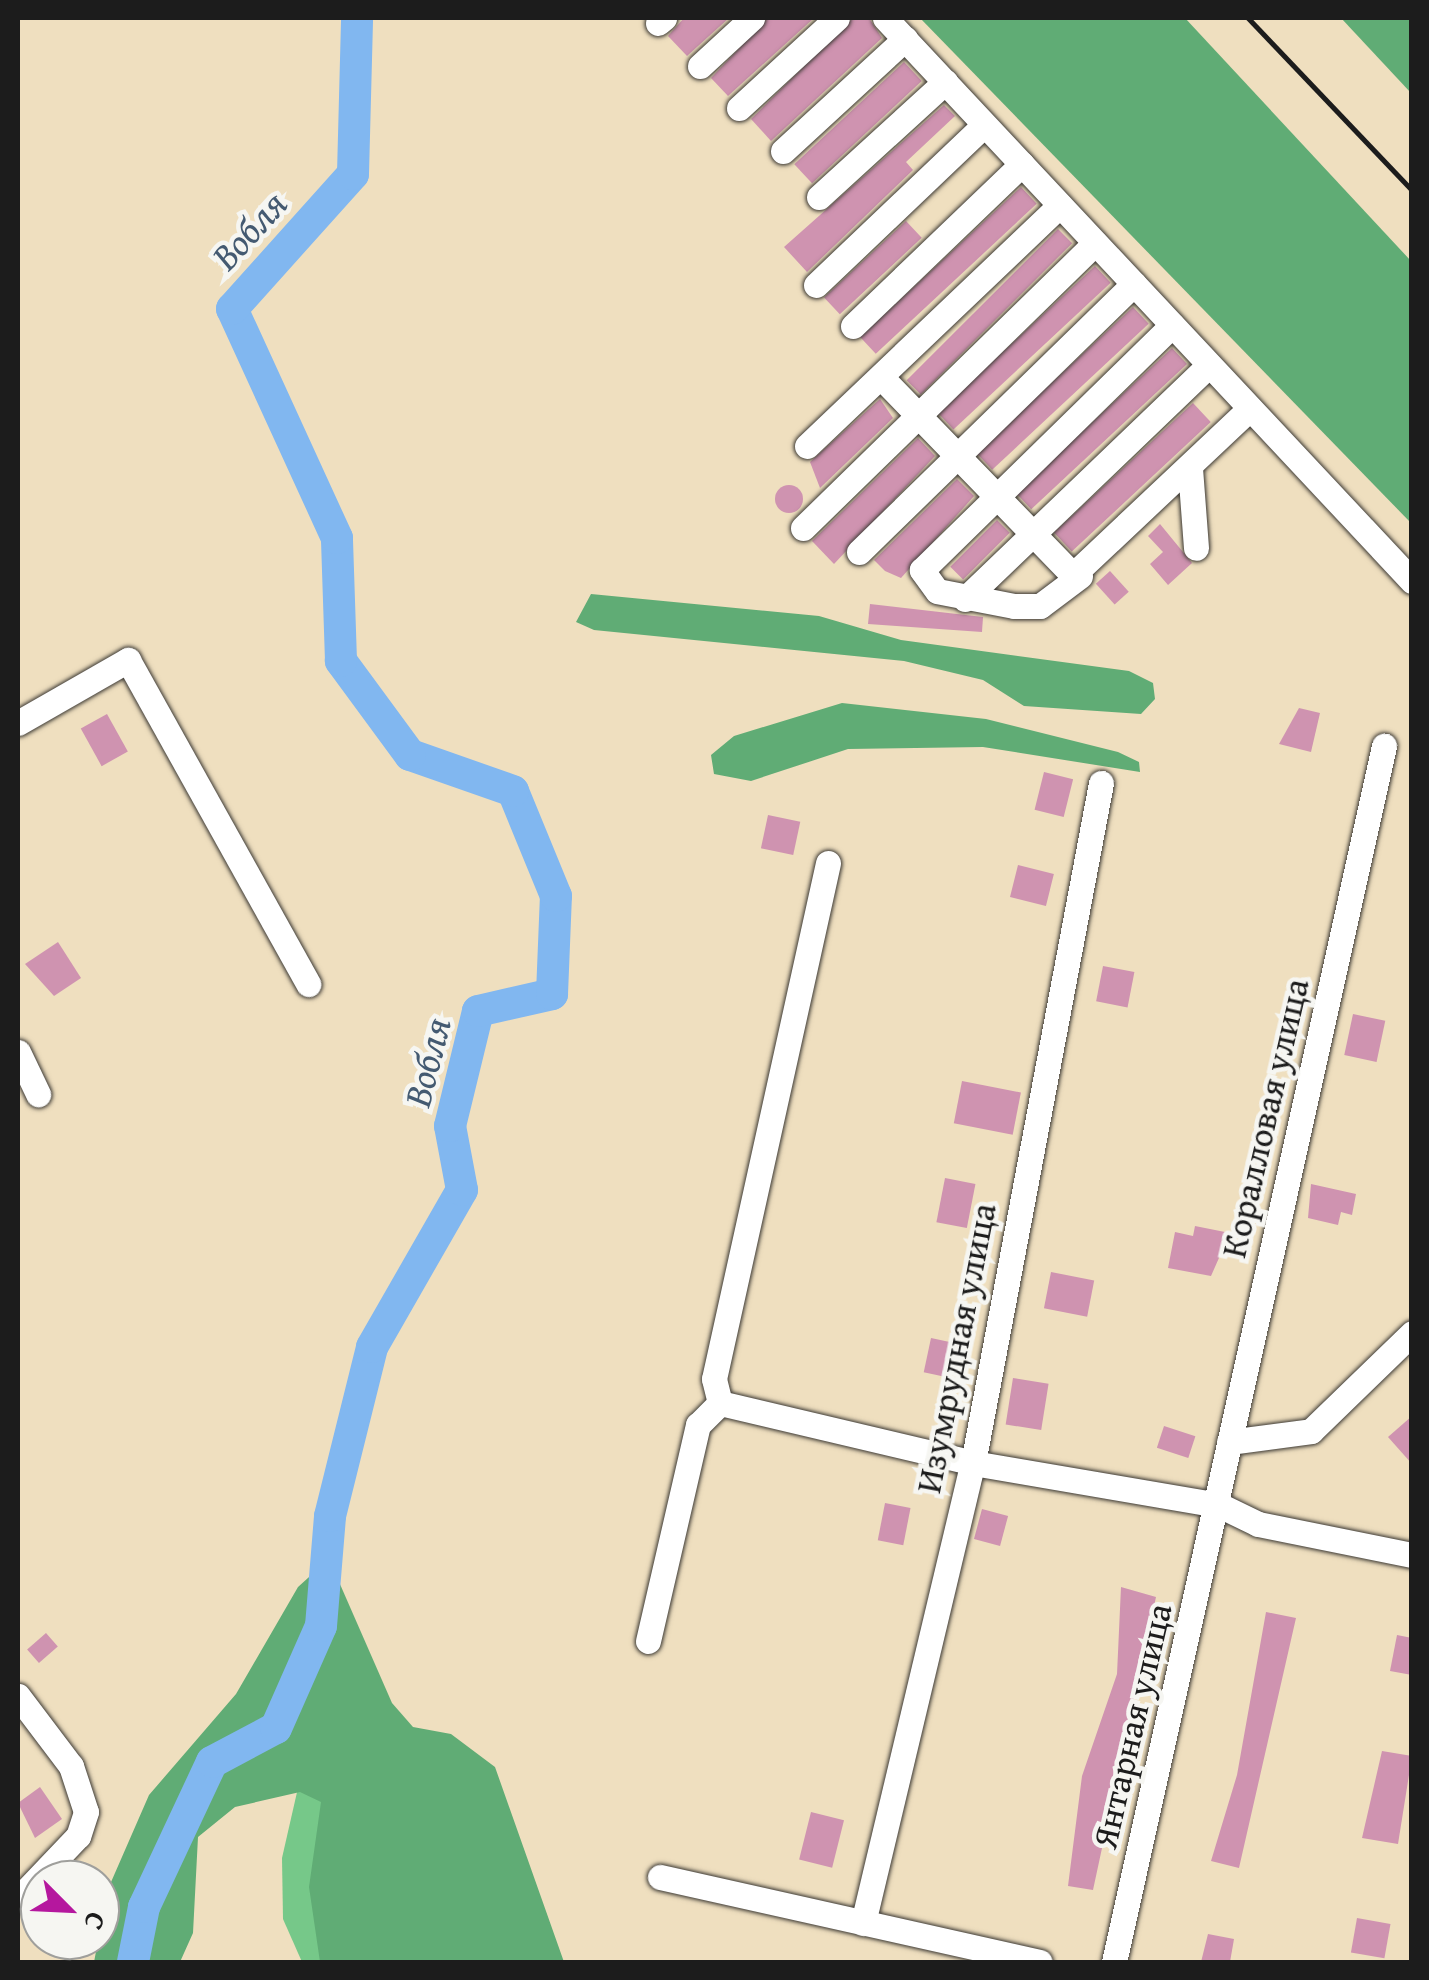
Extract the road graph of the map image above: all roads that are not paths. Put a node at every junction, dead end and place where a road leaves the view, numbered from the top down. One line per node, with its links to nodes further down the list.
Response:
1 (752, 18): 5 (street)
2 (838, 18): 7 (street)
3 (885, 18): 4 (street)
4 (905, 39): 6 (street); 9 (street)
5 (700, 66)
6 (945, 82): 8 (street); 11 (street)
7 (739, 108)
8 (984, 124): 10 (street); 15 (street)
9 (783, 151)
10 (1022, 164): 12 (street); 17 (street)
11 (819, 197)
12 (1060, 205): 13 (street); 19 (street)
13 (1095, 242): 14 (street); 21 (street)
14 (1134, 284): 16 (street); 23 (street)
15 (816, 285)
16 (1172, 325): 18 (street); 25 (street)
17 (853, 326)
18 (1209, 364): 20 (street); 27 (street)
19 (881, 377): 21 (street); 22 (street)
20 (1250, 408): 24 (street); 31 (street)
21 (919, 415): 23 (street); 26 (street)
22 (807, 446)
23 (959, 456): 25 (street); 29 (street)
24 (1190, 468): 28 (street); 30 (street)
25 (998, 495): 27 (street); 32 (street)
26 (803, 528)
27 (1037, 534): 30 (street); 32 (street)
28 (1196, 548)
29 (859, 552)
30 (1080, 576): 32 (street)
31 (1412, 582)
32 (965, 599)
33 (18, 724): 37 (street)
34 (1384, 746): 42 (street, Коралловая улица)
35 (1102, 784): 43 (street, Изумрудная улица)
36 (828, 863): 41 (street)
37 (308, 984)
38 (18, 1052): 39 (street)
39 (38, 1094)
40 (1412, 1333): 42 (street)
41 (720, 1403): 43 (street); 46 (street)
42 (1229, 1442): 44 (street, Коралловая улица)
43 (973, 1463): 44 (street); 50 (street, Изумрудная улица)
44 (1219, 1505): 45 (street); 52 (street, Янтарная улица)
45 (1412, 1556)
46 (648, 1641)
47 (18, 1696): 49 (street)
48 (660, 1877): 50 (street)
49 (18, 1899)
50 (863, 1923): 51 (street)
51 (1040, 1962)
52 (1114, 1962)

